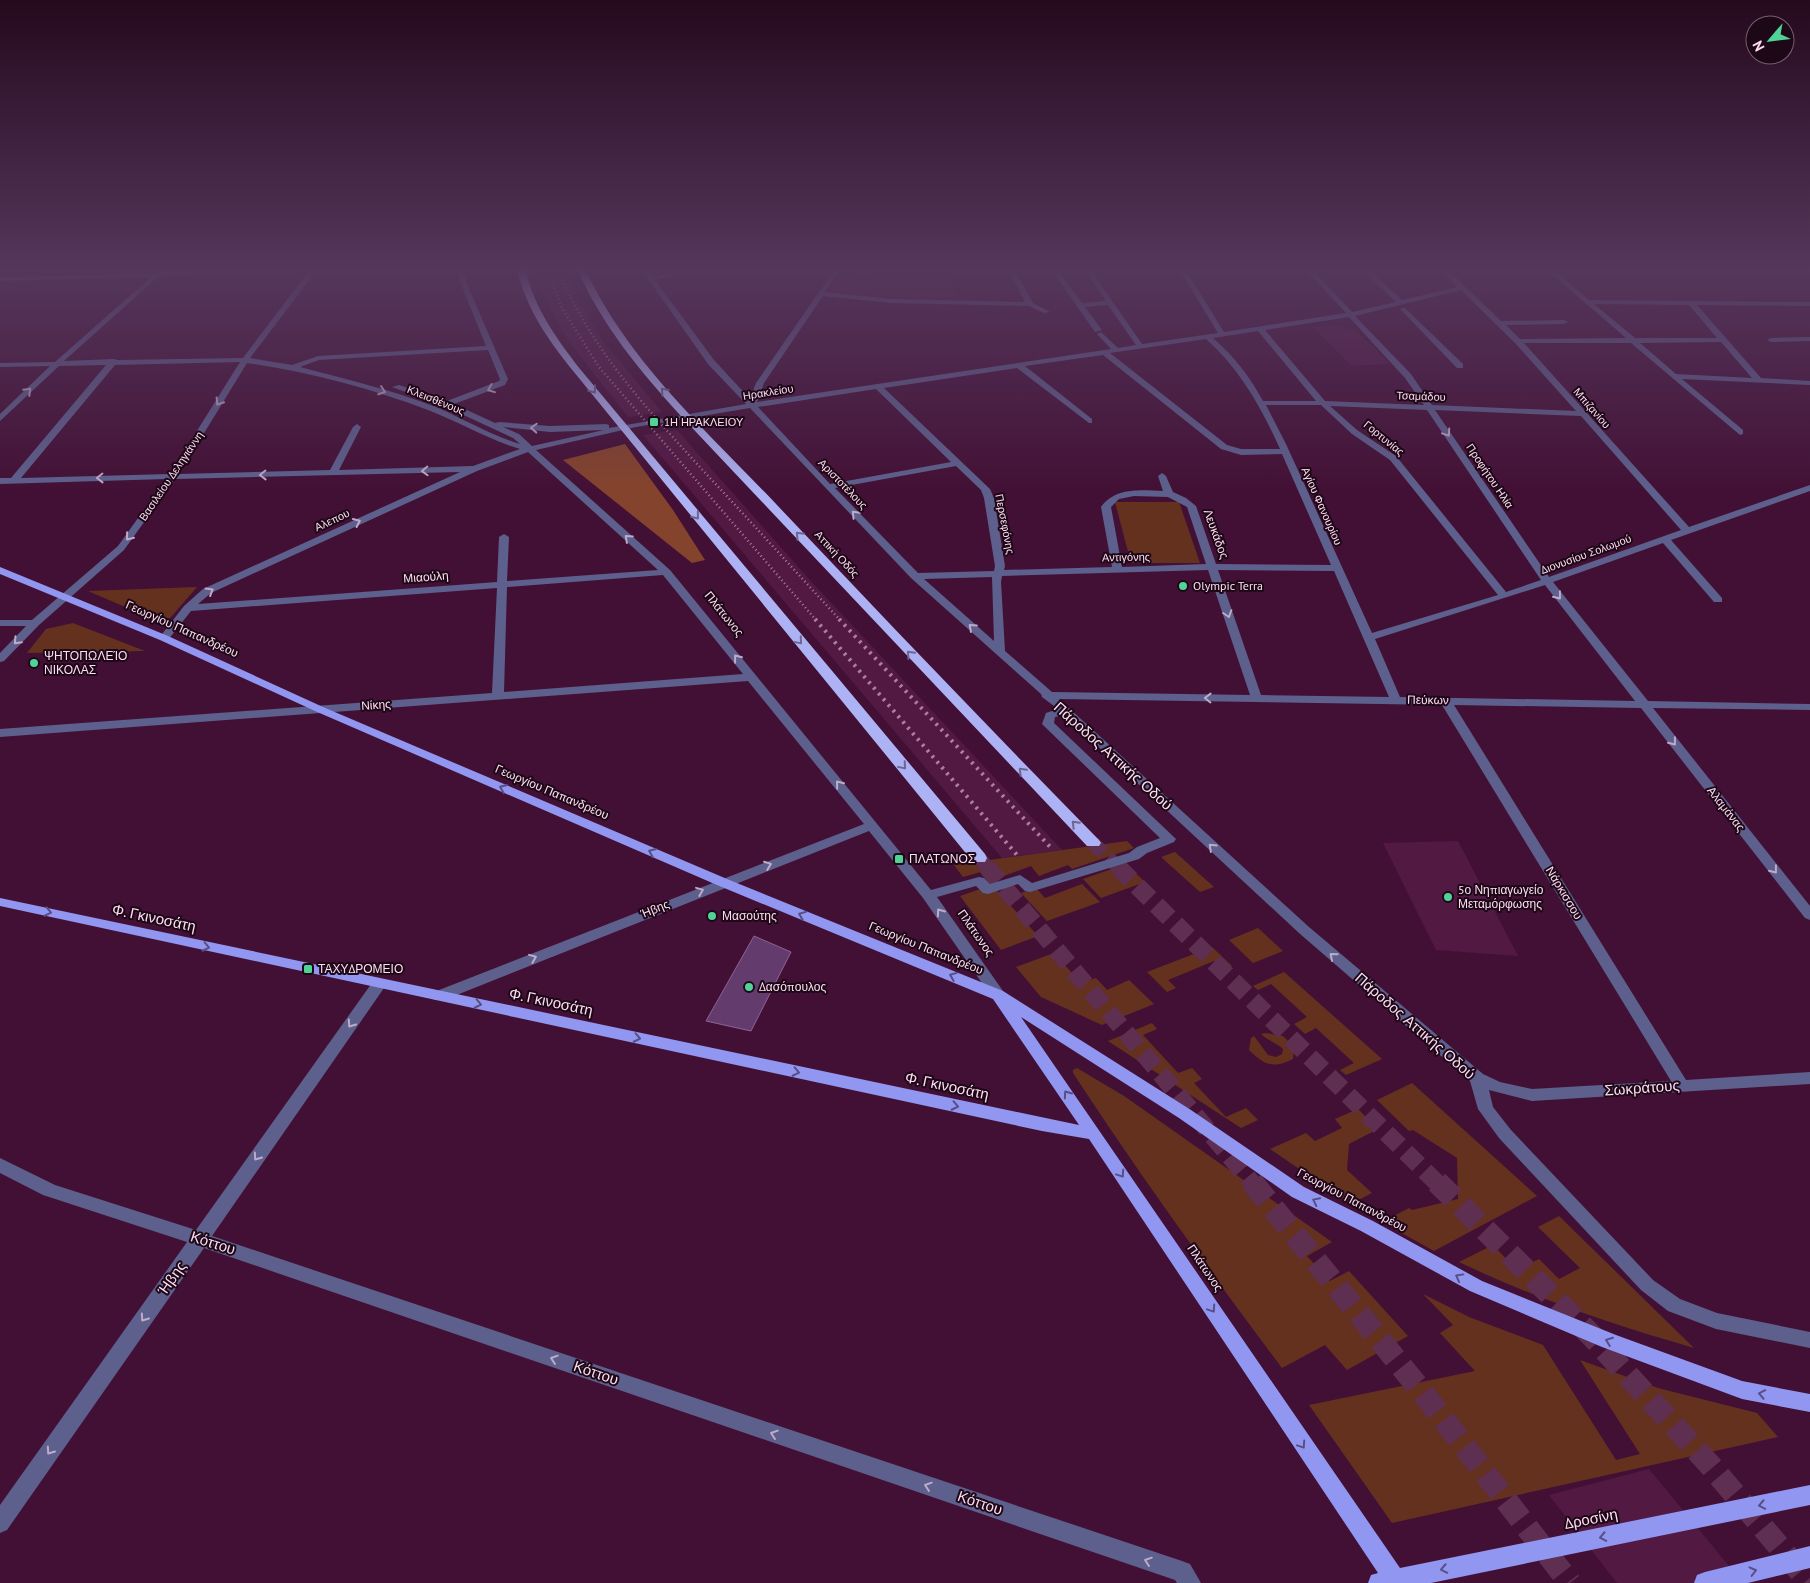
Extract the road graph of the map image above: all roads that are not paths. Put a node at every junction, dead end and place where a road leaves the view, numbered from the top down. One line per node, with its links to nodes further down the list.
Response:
1 (79, 343): 24 (street)
2 (258, 343): 22 (street, Βασιλείου Δεληγιάννη)
3 (489, 343): 19 (street)
4 (556, 343): 95 (highway, one-way to 95)
5 (624, 343): 94 (highway, Αττική Οδός, one-way to 5)
6 (698, 343): 38 (street, Αριστοτέλους)
7 (788, 343): 38 (street)
8 (1109, 343): 20 (street)
9 (1138, 343): 18 (street)
10 (1161, 343): 18 (street, Ηρακλείου)
11 (1216, 343): 35 (street, Αγίου Φανουρίου)
12 (1271, 343): 36 (street, Γορτυνίας)
13 (1376, 343): 39 (street, Προφήτου Ηλία)
14 (1438, 343): 29 (street)
15 (1520, 343): 40 (street, Μπιζανίου)
16 (1637, 343): 31 (street)
17 (1726, 343): 32 (street)
18 (1140, 346): 20 (street, Ηρακλείου)
19 (491, 348): 26 (street); 37 (street, one-way to 37)
20 (1116, 350): 21 (street, Ηρακλείου)
21 (1104, 352): 28 (street, Ηρακλείου); 49 (street)
22 (247, 358): 24 (street, Κλεισθένους); 25 (street, Κλεισθένους); 26 (street, Κλεισθένους); 30 (street, Κλεισθένους); 53 (street, Βασιλείου Δεληγιάννη, one-way to 53)
23 (0, 359): 24 (street, Κλεισθένους)
24 (60, 360): 25 (street, Κλεισθένους); 27 (street, Κλεισθένους); 41 (street, one-way to 24)
25 (114, 361): 56 (street)
26 (303, 362): 30 (street); 37 (street, Κλεισθένους)
27 (0, 365)
28 (1018, 365): 34 (street, Ηρακλείου); 43 (street)
29 (1460, 366)
30 (292, 367): 48 (street, Κλεισθένους, one-way to 48)
31 (1675, 376): 32 (street); 46 (street)
32 (1758, 380): 33 (street)
33 (1810, 383)
34 (877, 386): 38 (street, Ηρακλείου); 50 (street, Περσεφόνης)
35 (1261, 403): 36 (street, Τσαμάδου); 49 (street, Αγίου Φανουρίου)
36 (1323, 403): 39 (street, Τσαμάδου); 72 (street, Γορτυνίας)
37 (447, 404): 42 (street, Κλεισθένους)
38 (752, 406): 44 (street, Ηρακλείου); 57 (street, Αριστοτέλους)
39 (1431, 408): 40 (street, Τσαμάδου); 70 (street, Προφήτου Ηλία, one-way to 70)
40 (1581, 414): 60 (street, Μπιζανίου)
41 (0, 419)
42 (482, 421): 44 (street, Ηρακλείου, one-way to 42); 48 (street, Πλάτωνος)
43 (1089, 421)
44 (636, 425): 47 (street, Ηρακλείου)
45 (357, 427): 52 (street)
46 (1740, 432)
47 (592, 436): 48 (street, Κλεισθένους)
48 (528, 449): 51 (street, Αλεπου); 67 (street, Πλάτωνος, one-way to 48)
49 (1285, 452): 64 (street, Αγίου Φανουρίου)
50 (958, 463): 57 (street); 68 (street, Περσεφόνης)
51 (474, 469): 52 (street, one-way to 52); 75 (street, Αλεπου, one-way to 51)
52 (332, 474): 53 (street, one-way to 53)
53 (173, 476): 56 (street, one-way to 56); 73 (street, Βασιλείου Δεληγιάννη, one-way to 73)
54 (1162, 476): 59 (street)
55 (0, 480): 56 (street)
56 (14, 480)
57 (828, 487): 69 (street, Αριστοτέλους, one-way to 57)
58 (1810, 488): 60 (street, Διονυσίου Σολωμού)
59 (1169, 494): 63 (street, Λευκάδος); 65 (street)
60 (1688, 531): 62 (street, Διονυσίου Σολωμού)
61 (504, 537): 71 (street)
62 (1664, 539): 70 (street, Διονυσίου Σολωμού); 74 (street)
63 (1213, 567): 64 (street, Αντιγόνης); 65 (street, Αντιγόνης); 85 (street, Λευκάδος, one-way to 85)
64 (1338, 568): 79 (street, Αγίου Φανουρίου)
65 (1117, 569): 68 (street, Αντιγόνης)
66 (0, 570): 73 (main road, Γεωργίου Παπανδρέου)
67 (666, 572): 71 (street, Μιαούλη); 82 (street, Πλάτωνος, one-way to 67)
68 (1000, 573): 69 (street, Αντιγόνης); 80 (street, Περσεφόνης)
69 (915, 576): 80 (street, Αριστοτέλους, one-way to 69)
70 (1547, 581): 72 (street, Διονυσίου Σολωμού); 88 (street, Προφήτου Ηλία, one-way to 88)
71 (502, 584): 75 (street, Μιαούλη); 84 (street)
72 (1504, 596): 79 (street, Διονυσίου Σολωμού)
73 (65, 597): 77 (street, Βασιλείου Δεληγιάννη); 78 (main road, Γεωργίου Παπανδρέου)
74 (1718, 600)
75 (188, 608): 78 (street, Αλεπου)
76 (0, 623): 77 (street)
77 (35, 623): 81 (street, Βασιλείου Δεληγιάννη, one-way to 81)
78 (164, 638): 90 (main road, Γεωργίου Παπανδρέου)
79 (1368, 638): 86 (street, Αγίου Φανουρίου)
80 (1000, 652): 83 (street, Αριστοτέλους)
81 (0, 660)
82 (751, 677): 84 (street, Νίκης); 93 (street, Πλάτωνος, one-way to 82)
83 (1046, 695): 85 (street, Πεύκων, one-way to 83); 91 (street, Πάροδος Αττικής Οδού)
84 (498, 696): 90 (street, Νίκης)
85 (1256, 699): 86 (street, Πεύκων)
86 (1396, 700): 87 (street, Πεύκων)
87 (1446, 701): 88 (street, Πεύκων); 105 (street, Νάρκισσου)
88 (1643, 704): 89 (street, Πεύκων); 99 (street, Αλαμάνας, one-way to 99)
89 (1810, 707)
90 (319, 709): 92 (street, Νίκης); 96 (main road, Γεωργίου Παπανδρέου, one-way to 90)
91 (1064, 711): 97 (street); 103 (street, Πάροδος Αττικής Οδού, one-way to 91)
92 (0, 733)
93 (873, 825): 96 (street, Ήβης, one-way to 93); 97 (street, Πλάτωνος)
94 (1093, 843)
95 (979, 858)
96 (722, 882): 101 (main road, Γεωργίου Παπανδρέου, one-way to 96); 102 (street, Ήβης, one-way to 96)
97 (928, 895): 101 (street, Πλάτωνος, one-way to 97)
98 (0, 902): 100 (main road, Φ. Γκινοσάτη, one-way to 100)
99 (1810, 915)
100 (379, 984): 102 (main road, Φ. Γκινοσάτη); 108 (street, Ήβης, one-way to 108)
101 (998, 995): 106 (main road, Πλάτωνος, one-way to 101); 110 (main road, Γεωργίου Παπανδρέου, one-way to 101)
102 (439, 996): 106 (main road, Φ. Γκινοσάτη, one-way to 106)
103 (1476, 1078): 105 (street, Σωκράτους); 109 (street, Πάροδος Αττικής Οδού)
104 (1810, 1078): 105 (street, Σωκράτους)
105 (1682, 1086)
106 (1094, 1134): 114 (main road, Πλάτωνος, one-way to 114)
107 (0, 1165): 108 (street, Κόττου)
108 (200, 1239): 112 (street, Ήβης, one-way to 112); 115 (street, Κόττου, one-way to 108)
109 (1810, 1340)
110 (1810, 1403)
111 (1810, 1495): 114 (main road, Δροσίνη, one-way to 114)
112 (0, 1523)
113 (1810, 1557): 116 (main road, one-way to 113)
114 (1396, 1580)
115 (1190, 1583)
116 (1705, 1583)

